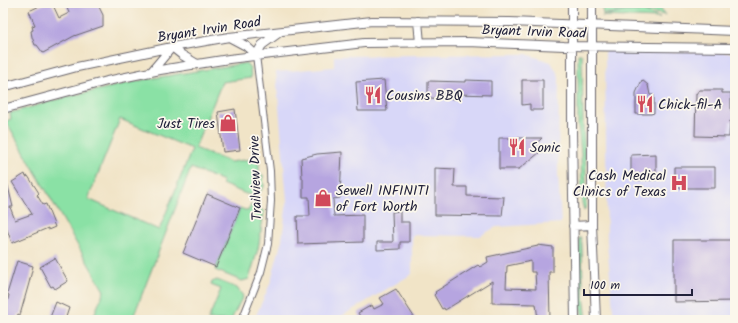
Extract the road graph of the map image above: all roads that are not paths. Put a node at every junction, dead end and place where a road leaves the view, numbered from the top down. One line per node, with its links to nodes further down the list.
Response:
1 (572, 3): 4 (main road)
2 (592, 3): 5 (main road)
3 (418, 22): 4 (main road, Bryant Irvin Road); 6 (main road, Bryant Irvin Road); 9 (main road)
4 (572, 25): 5 (main road, Bryant Irvin Road); 10 (main road)
5 (592, 26): 7 (main road, Bryant Irvin Road); 11 (main road)
6 (281, 31): 8 (main road, Bryant Irvin Road); 14 (main road)
7 (735, 31)
8 (229, 37): 12 (main road, Bryant Irvin Road); 14 (main road)
9 (420, 43): 10 (main road, Bryant Irvin Road); 14 (main road, Bryant Irvin Road)
10 (572, 46): 11 (main road, Bryant Irvin Road); 20 (main road)
11 (592, 46): 13 (main road, Bryant Irvin Road); 19 (main road)
12 (172, 47): 15 (main road); 16 (main road); 17 (main road, Bryant Irvin Road)
13 (735, 48)
14 (256, 55): 15 (main road, Bryant Irvin Road); 21 (street, Trailview Drive)
15 (197, 64): 16 (main road, Bryant Irvin Road)
16 (151, 72): 18 (main road, Bryant Irvin Road)
17 (3, 87)
18 (3, 109)
19 (592, 225): 20 (main road); 23 (main road)
20 (573, 226): 22 (main road)
21 (242, 320)
22 (575, 320)
23 (596, 320)

